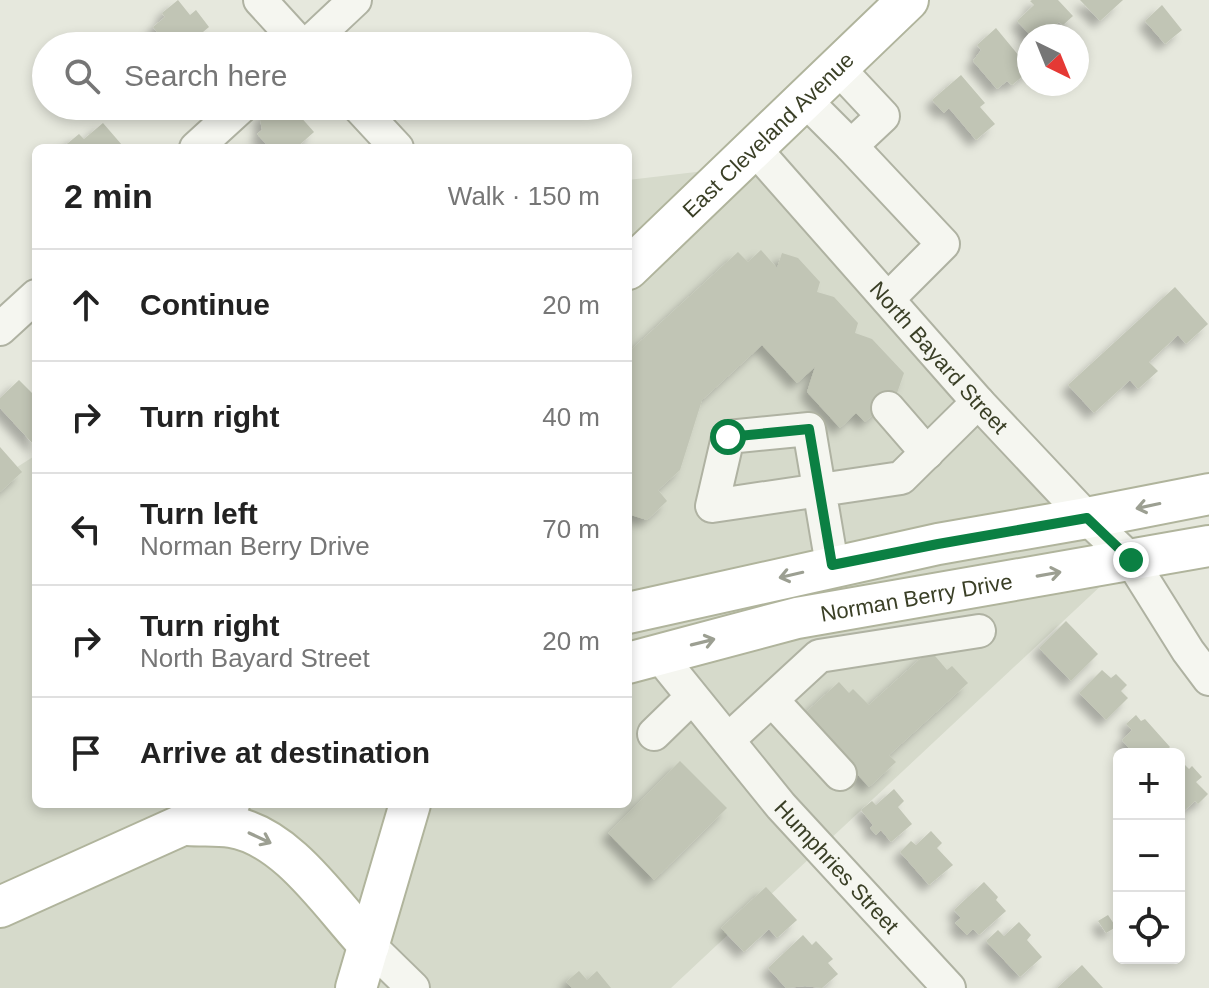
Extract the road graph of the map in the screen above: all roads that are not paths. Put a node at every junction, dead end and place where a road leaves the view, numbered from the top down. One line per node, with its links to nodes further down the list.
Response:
1 (260, 0): 4 (street)
2 (355, 0): 5 (street)
3 (908, 0): 6 (main road, East Cleveland Avenue)
4 (291, 32)
5 (320, 32)
6 (838, 68): 7 (main road, East Cleveland Avenue); 12 (street)
7 (805, 100): 12 (street); 13 (main road, East Cleveland Avenue)
8 (227, 120): 10 (street)
9 (371, 120): 11 (street)
10 (200, 144)
11 (393, 144)
12 (851, 146): 15 (street)
13 (755, 149): 14 (main road, East Cleveland Avenue); 15 (street, North Bayard Street)
14 (632, 265)
15 (888, 299): 18 (street, North Bayard Street)
16 (32, 300): 17 (street)
17 (0, 329)
18 (978, 402): 20 (street); 23 (street, North Bayard Street)
19 (888, 408): 20 (street)
20 (927, 453): 21 (street)
21 (820, 489): 21 (street); 26 (street)
22 (1209, 494): 23 (main road, Norman Berry Drive, one-way to 23)
23 (1087, 518): 25 (street, North Bayard Street); 26 (main road, Norman Berry Drive)
24 (1209, 546): 25 (main road, Norman Berry Drive)
25 (1131, 560): 31 (main road, Norman Berry Drive, one-way to 25); 32 (street, North Bayard Street)
26 (832, 565): 28 (main road, Norman Berry Drive, one-way to 28)
27 (632, 591): 28 (main road)
28 (690, 598): 29 (main road, Norman Berry Drive)
29 (632, 612)
30 (979, 631): 34 (street)
31 (643, 658): 33 (street, Humphries Street)
32 (1209, 679)
33 (691, 698): 35 (street); 36 (street, Humphries Street)
34 (772, 700): 36 (street); 37 (street)
35 (654, 734)
36 (728, 740): 45 (street, Humphries Street)
37 (840, 774)
38 (220, 808): 40 (main road)
39 (409, 808): 42 (main road)
40 (184, 825): 41 (main road); 42 (main road, one-way to 42)
41 (0, 907)
42 (369, 945): 43 (main road); 44 (street)
43 (356, 988)
44 (413, 988)
45 (949, 988)

